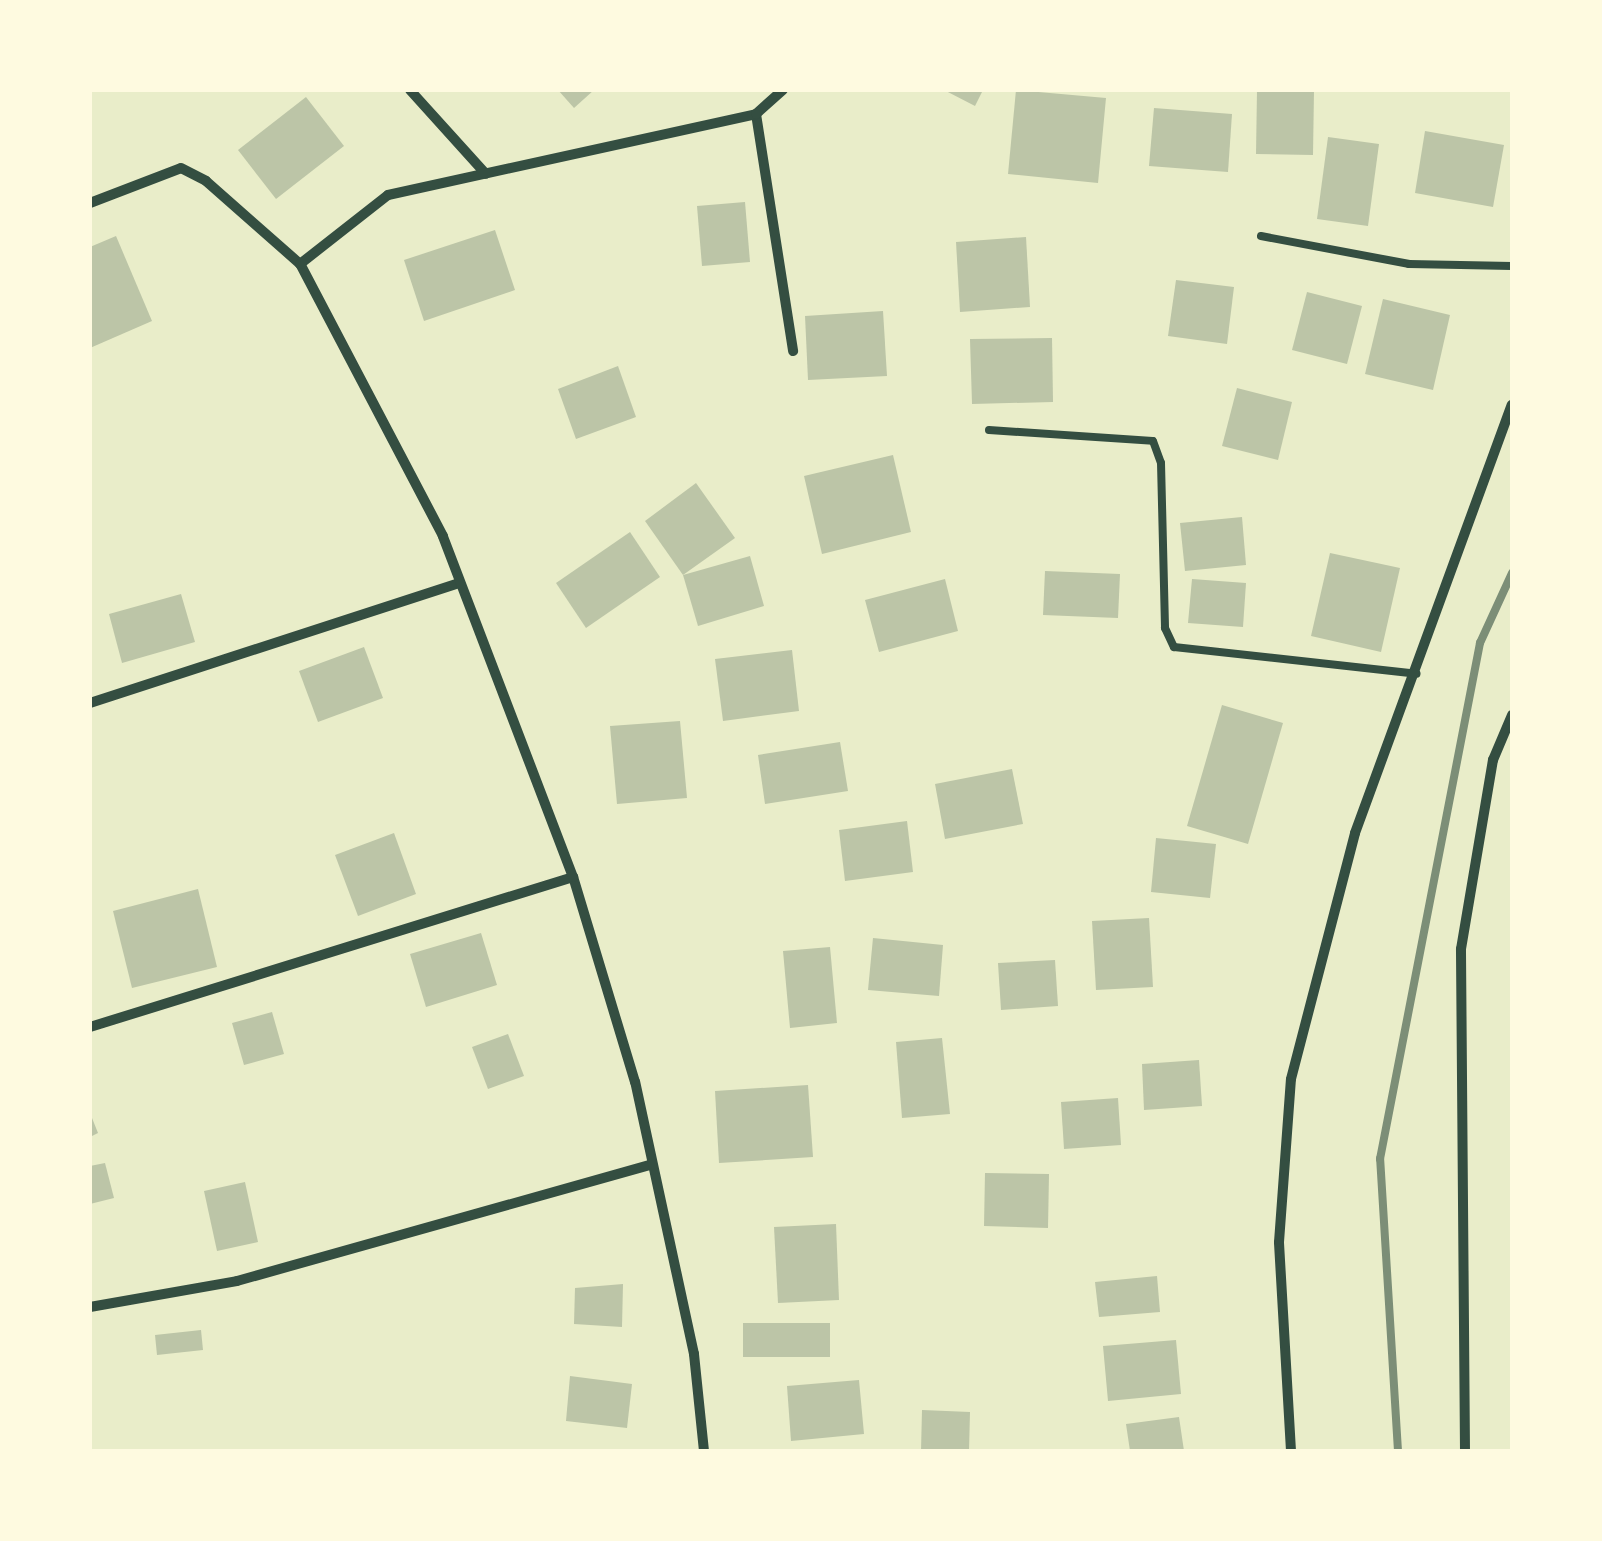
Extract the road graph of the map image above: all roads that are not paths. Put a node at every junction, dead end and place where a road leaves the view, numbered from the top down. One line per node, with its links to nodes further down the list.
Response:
1 (410, 90): 4 (street)
2 (784, 90): 3 (street)
3 (756, 114): 4 (street); 9 (street)
4 (486, 174): 7 (street)
5 (90, 204): 7 (street)
6 (1261, 236): 8 (lane)
7 (300, 264): 12 (street)
8 (1512, 266)
9 (793, 351)
10 (1512, 405): 13 (street)
11 (990, 430): 13 (lane)
12 (460, 583): 14 (street); 16 (street)
13 (1418, 674): 21 (street)
14 (90, 703)
15 (1512, 715): 22 (street)
16 (572, 878): 17 (street); 18 (street)
17 (90, 1027)
18 (651, 1165): 19 (street); 20 (street)
19 (90, 1307)
20 (704, 1451)
21 (1292, 1451)
22 (1466, 1451)

